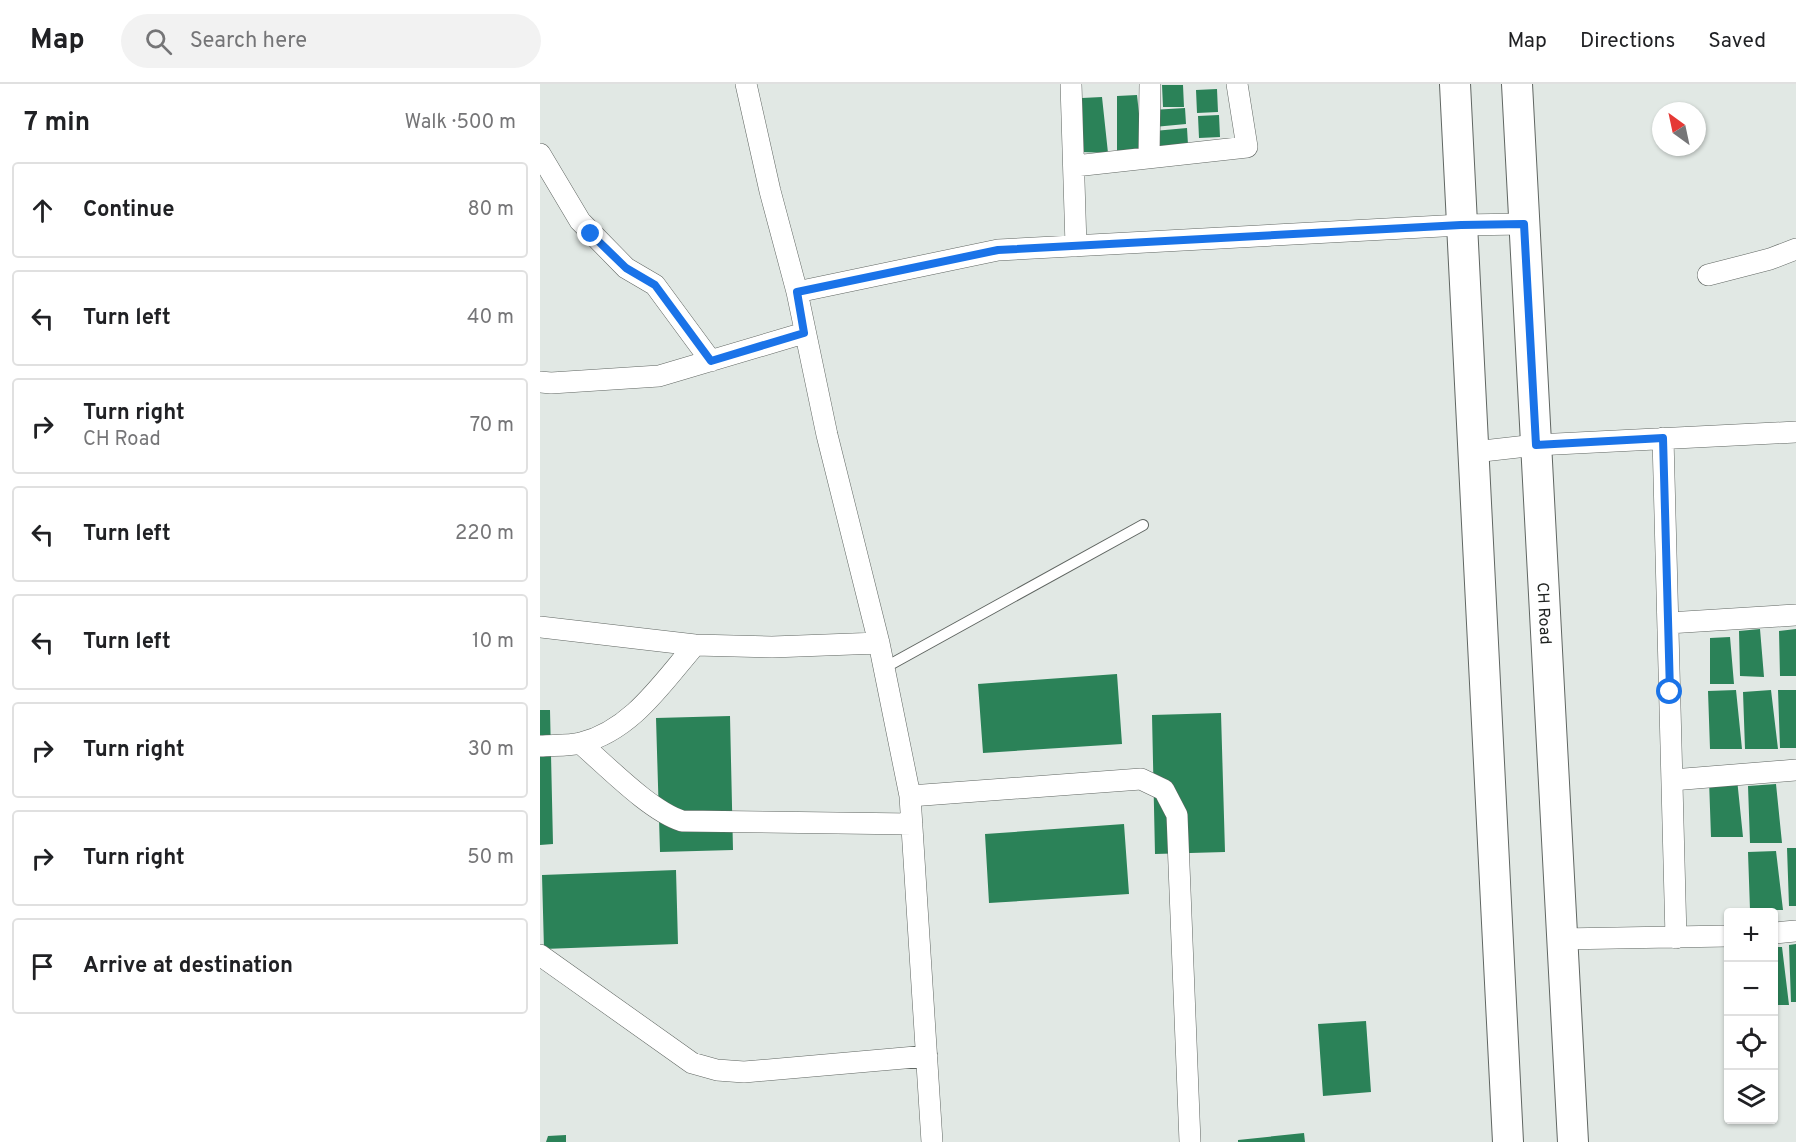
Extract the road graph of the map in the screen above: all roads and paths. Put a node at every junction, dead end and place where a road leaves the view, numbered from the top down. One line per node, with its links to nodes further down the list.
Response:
1 (746, 84): 15 (street)
2 (1071, 84): 9 (street)
3 (1150, 84): 8 (street)
4 (1237, 84): 8 (street)
5 (1455, 84): 11 (street)
6 (1517, 84): 10 (street, CH Road)
7 (540, 154): 17 (street)
8 (1149, 157): 9 (street)
9 (1075, 166): 12 (street)
10 (1524, 224): 11 (street); 21 (street, CH Road)
11 (1461, 225): 12 (street); 22 (street)
12 (1076, 246): 15 (street)
13 (1796, 249): 14 (street)
14 (1708, 275)
15 (797, 292): 16 (street)
16 (804, 333): 17 (street); 27 (street)
17 (711, 361): 18 (street)
18 (540, 382)
19 (1796, 432): 20 (street)
20 (1663, 438): 21 (street); 25 (street)
21 (1536, 445): 22 (street); 40 (street, CH Road)
22 (1474, 452): 45 (street)
23 (1143, 525): 29 (lane)
24 (1796, 615): 25 (street)
25 (1668, 623): 33 (street)
26 (540, 627): 28 (street)
27 (879, 643): 28 (street); 29 (street)
28 (695, 645): 30 (street)
29 (884, 668): 34 (street)
30 (580, 743): 31 (street); 35 (street)
31 (540, 746)
32 (1796, 770): 33 (street)
33 (1672, 780): 39 (street)
34 (910, 796): 35 (street); 44 (street)
35 (912, 824): 42 (street)
36 (1796, 931): 37 (street)
37 (1778, 933)
38 (1724, 936): 39 (street)
39 (1676, 938): 40 (street)
40 (1561, 939): 46 (street, CH Road)
41 (540, 955): 42 (street)
42 (927, 1056): 43 (street)
43 (932, 1142)
44 (1190, 1142)
45 (1508, 1142)
46 (1573, 1142)

